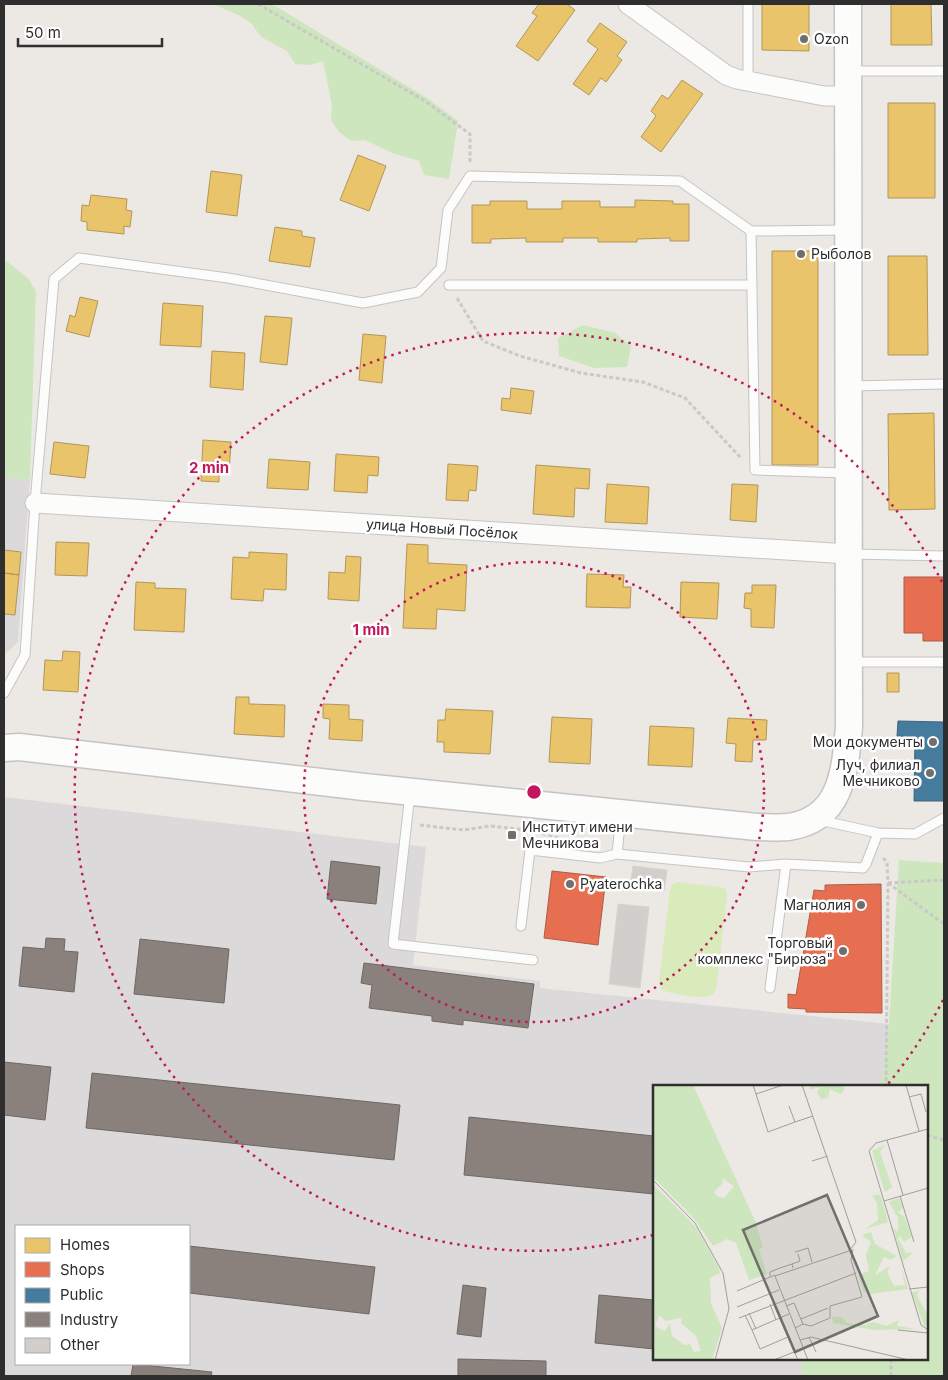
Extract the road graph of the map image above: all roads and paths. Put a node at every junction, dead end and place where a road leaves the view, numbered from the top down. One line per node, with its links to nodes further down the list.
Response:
1 (258, 4): 8 (path)
2 (628, 4): 6 (street)
3 (748, 4): 6 (lane)
4 (848, 4): 7 (main road)
5 (944, 71): 7 (lane)
6 (748, 82): 7 (street)
7 (848, 83): 9 (main road)
8 (470, 176): 10 (lane); 17 (lane)
9 (848, 230): 10 (lane); 14 (main road)
10 (751, 231): 12 (lane)
11 (449, 285): 12 (lane); 15 (path)
12 (751, 285): 15 (lane)
13 (944, 384): 14 (lane)
14 (849, 386): 16 (main road)
15 (755, 470): 16 (lane)
16 (848, 474): 18 (main road)
17 (35, 503): 18 (street, улица Новый Посёлок); 22 (lane)
18 (849, 554): 19 (lane); 20 (main road)
19 (944, 556)
20 (849, 662): 21 (lane); 27 (main road)
21 (944, 662)
22 (4, 693)
23 (4, 748): 24 (main road)
24 (410, 792): 25 (main road); 28 (lane)
25 (621, 814): 27 (main road); 32 (lane)
26 (944, 818): 29 (lane)
27 (814, 819): 29 (lane)
28 (407, 824): 30 (path); 38 (lane)
29 (878, 833): 31 (lane)
30 (563, 839)
31 (871, 852): 33 (lane); 35 (path)
32 (617, 854): 33 (lane); 37 (lane)
33 (786, 864): 39 (lane)
34 (944, 880): 35 (path)
35 (888, 883): 36 (path); 40 (path)
36 (944, 924)
37 (521, 926)
38 (532, 960)
39 (770, 988)
40 (886, 1085)
41 (928, 1135): 42 (path)
42 (944, 1140)
43 (891, 1360): 44 (path)
44 (891, 1376)

